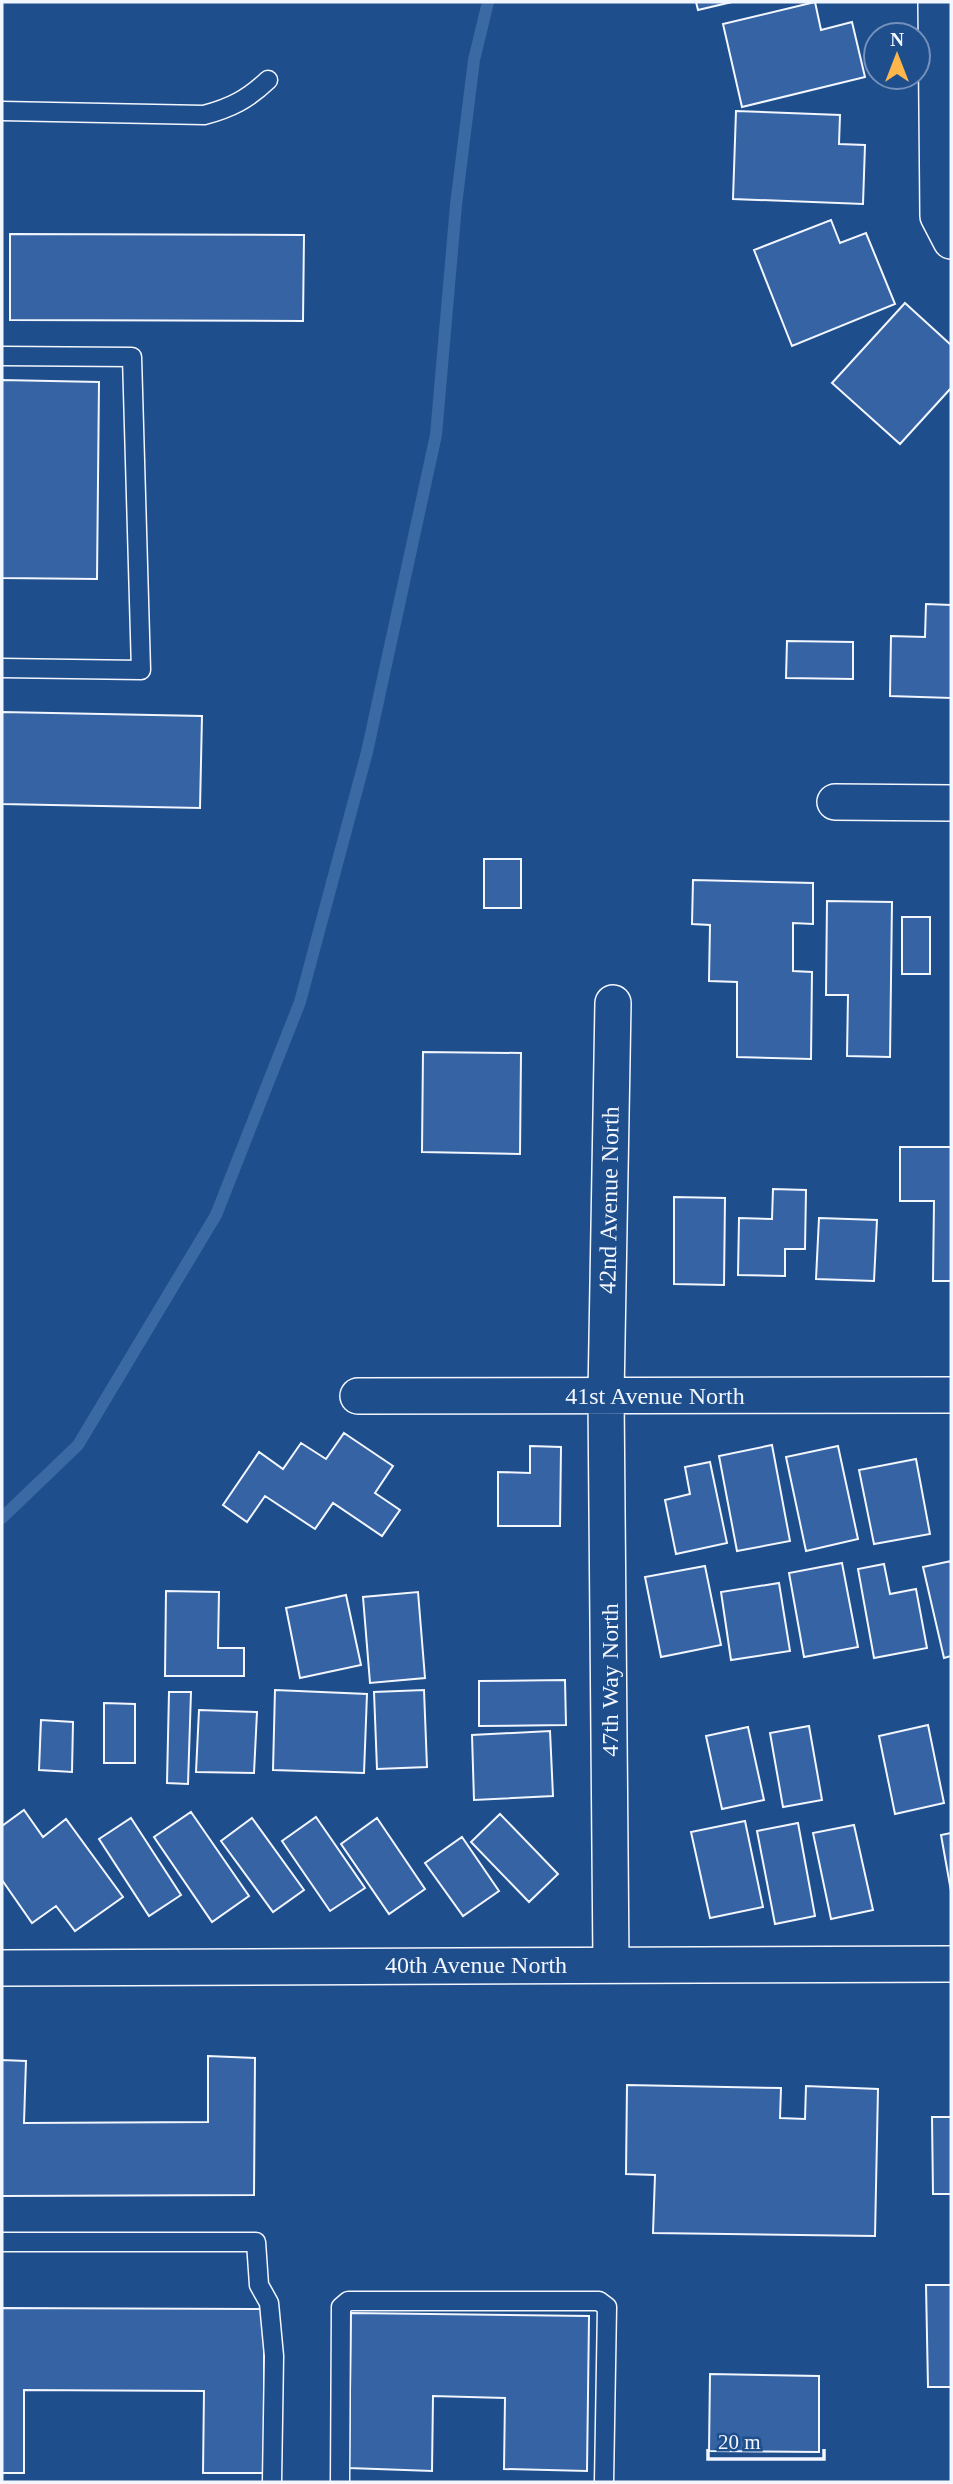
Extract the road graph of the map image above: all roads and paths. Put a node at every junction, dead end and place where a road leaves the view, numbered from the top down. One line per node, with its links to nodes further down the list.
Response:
1 (936, 2): 4 (street)
2 (268, 80): 3 (lane)
3 (2, 111)
4 (951, 241)
5 (2, 356): 6 (lane)
6 (2, 668)
7 (835, 802): 8 (street)
8 (951, 803)
9 (612, 1003): 12 (street, 42nd Avenue North)
10 (951, 1395): 12 (street, 41st Avenue North)
11 (358, 1396): 12 (street, 41st Avenue North)
12 (606, 1396): 13 (street, 47th Way North)
13 (611, 1964): 14 (street, 40th Avenue North); 15 (street, 40th Avenue North)
14 (951, 1964)
15 (2, 1968)
16 (2, 2242): 17 (lane)
17 (272, 2482)
18 (340, 2482): 19 (lane)
19 (604, 2482)

